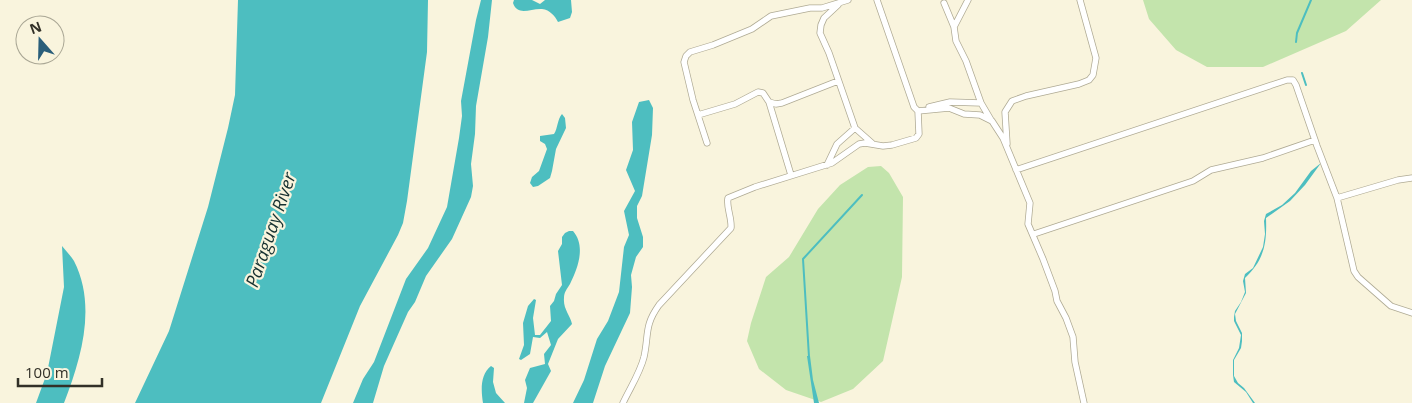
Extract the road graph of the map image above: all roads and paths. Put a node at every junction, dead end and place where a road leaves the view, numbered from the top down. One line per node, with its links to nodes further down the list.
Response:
1 (877, 0): 10 (street)
2 (968, 0): 6 (street)
3 (1080, 0): 17 (street)
4 (846, 1): 7 (street); 11 (street)
5 (944, 3): 6 (street)
6 (954, 27): 9 (street)
7 (838, 81): 8 (street); 13 (street)
8 (769, 102): 11 (street); 20 (street)
9 (981, 103): 10 (street); 12 (street)
10 (918, 111): 12 (street); 16 (street)
11 (698, 115): 15 (street)
12 (992, 122): 17 (street)
13 (854, 128): 16 (street); 18 (street)
14 (1314, 140): 19 (street); 22 (street); 23 (street)
15 (707, 143)
16 (874, 144): 18 (street)
17 (1007, 146): 19 (street)
18 (827, 165): 20 (street)
19 (1016, 170): 23 (street)
20 (791, 175): 25 (street)
21 (1412, 178): 22 (street)
22 (1338, 198): 24 (street)
23 (1034, 234): 26 (street)
24 (1412, 313)
25 (623, 403)
26 (1084, 403)

